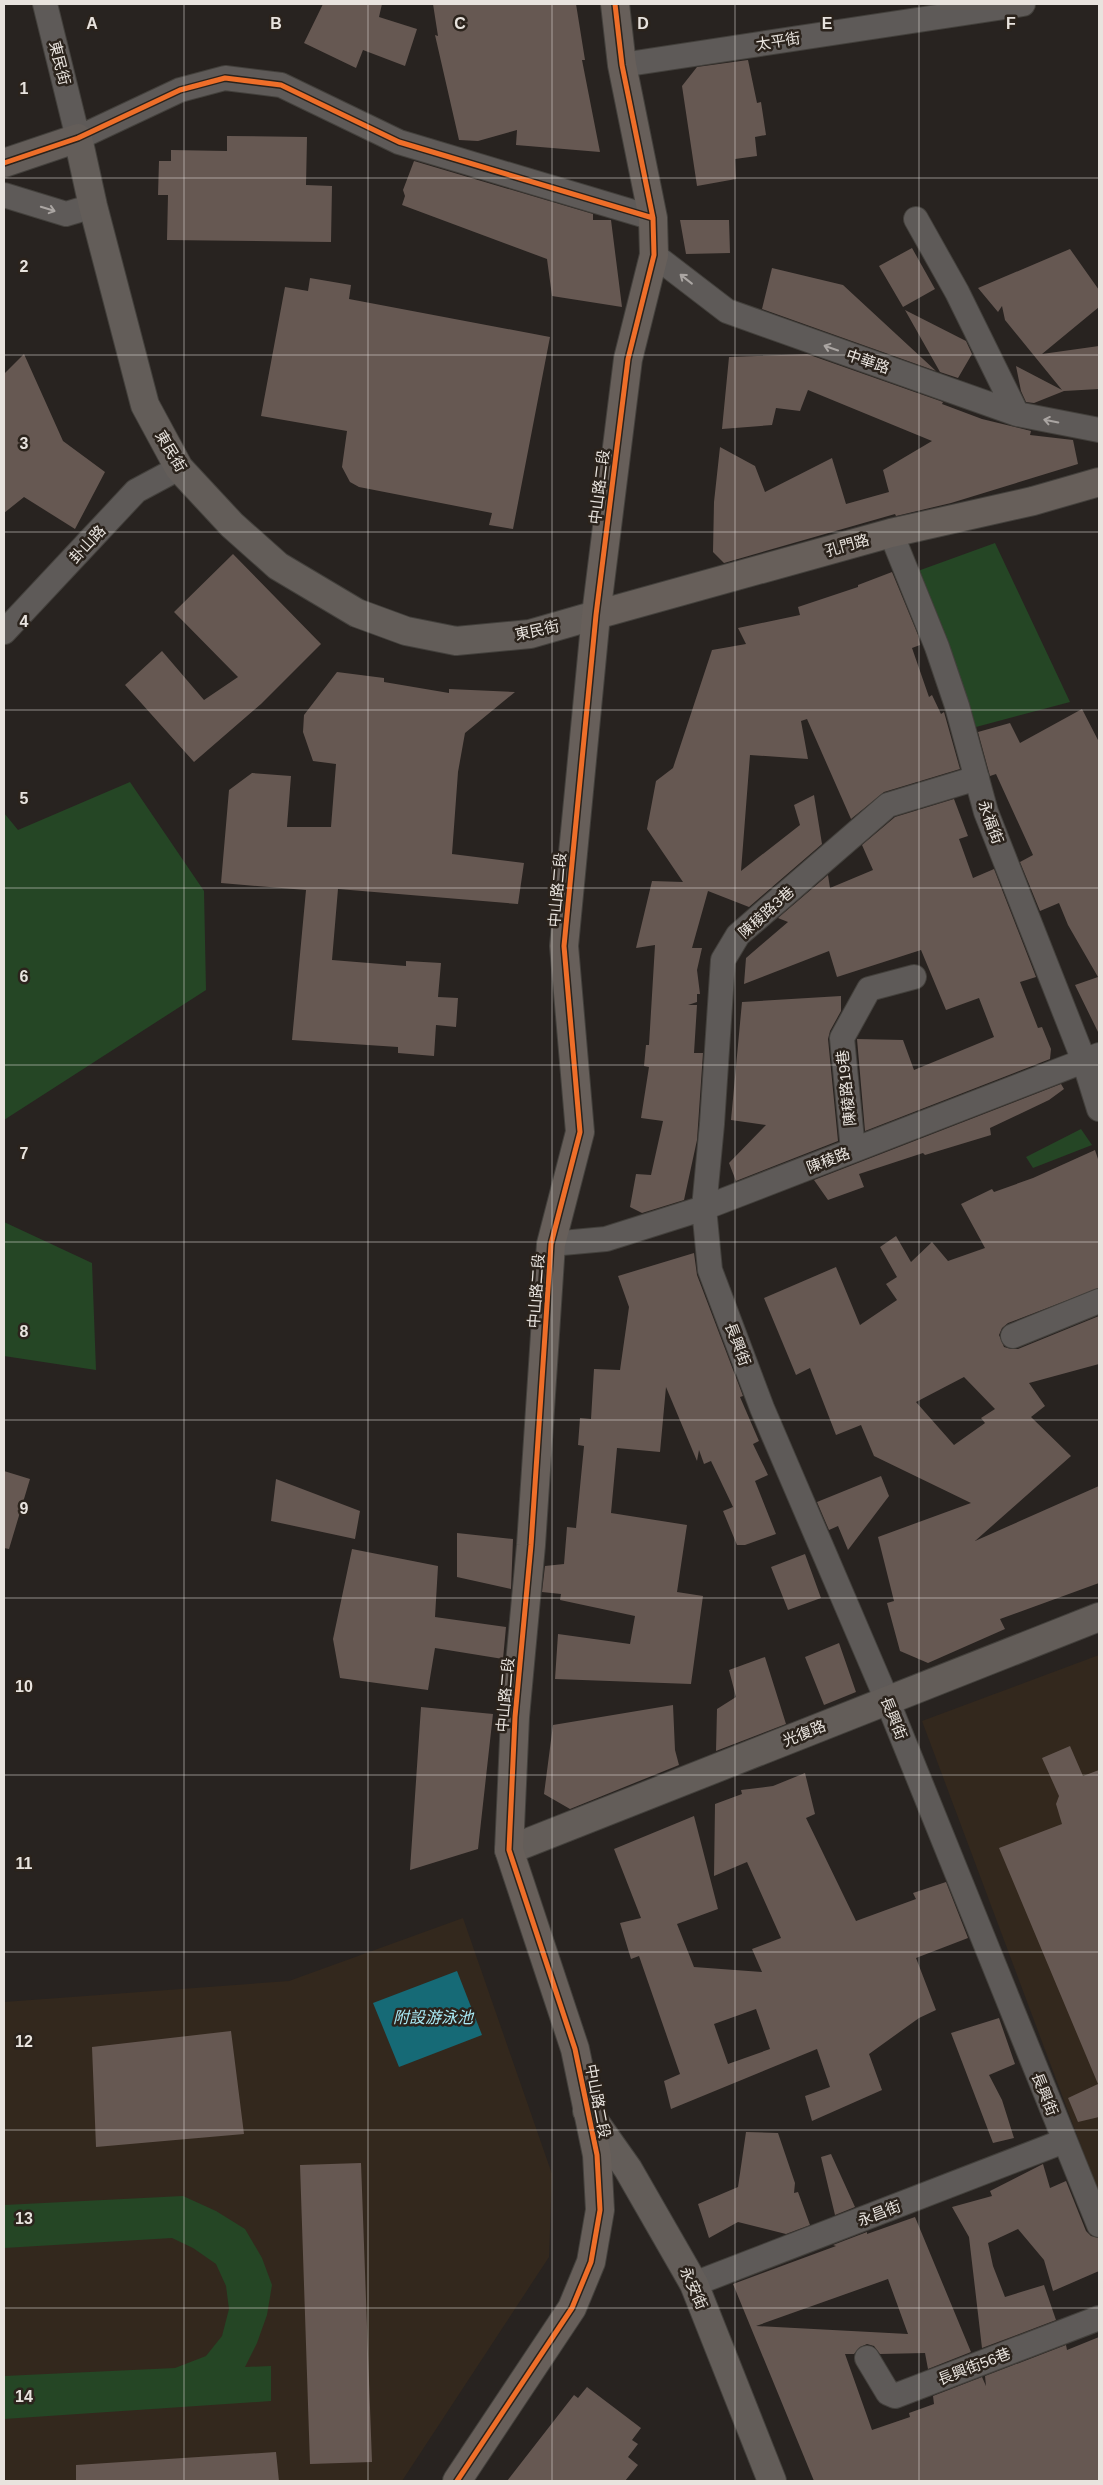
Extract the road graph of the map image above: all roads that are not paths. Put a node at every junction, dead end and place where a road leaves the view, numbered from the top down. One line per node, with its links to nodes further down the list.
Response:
1 (45, 4): 5 (street, 東民街)
2 (615, 4): 4 (main road, 中山路二段)
3 (1023, 4): 4 (street, 太平街)
4 (622, 66): 9 (main road, 中山路二段)
5 (78, 138): 6 (street); 8 (street, 東民街); 9 (street)
6 (4, 163)
7 (4, 195): 8 (street, one-way to 8)
8 (93, 206): 14 (street, 東民街)
9 (653, 218): 11 (main road, 中山路二段)
10 (916, 220): 12 (street)
11 (654, 255): 12 (street, 中華路, one-way to 11); 17 (main road, 中山路二段)
12 (1017, 414): 13 (street, 中華路, one-way to 12)
13 (1099, 430)
14 (179, 468): 17 (street, 東民街); 18 (street, 卦山路)
15 (1099, 482): 16 (main road, 孔門路)
16 (891, 533): 17 (main road, 孔門路); 19 (street, 永福街)
17 (596, 615): 25 (main road, 中山路二段)
18 (4, 632)
19 (976, 778): 21 (street, 永福街); 24 (street, 陳稜路3巷)
20 (914, 977): 23 (street, 陳稜路19巷)
21 (1092, 1058): 22 (street, 永福街); 23 (street, 陳稜路)
22 (1099, 1109)
23 (852, 1150): 24 (street, 陳稜路)
24 (704, 1208): 25 (street, 陳稜路); 29 (street, 長興街)
25 (552, 1244): 30 (main road, 中山路二段)
26 (1099, 1301): 27 (street)
27 (1013, 1336)
28 (1099, 1617): 29 (street, 光復路)
29 (886, 1700): 30 (street, 光復路); 32 (street, 長興街)
30 (509, 1850): 31 (main road, 中山路二段)
31 (587, 2111): 34 (street, 永安街); 37 (main road, 中山路二段)
32 (1064, 2141): 33 (street, 長興街); 34 (street, 永昌街)
33 (1099, 2225)
34 (694, 2284): 38 (street, 永安街)
35 (1099, 2318): 36 (street, 長興街56巷)
36 (867, 2358)
37 (457, 2481)
38 (772, 2481)

